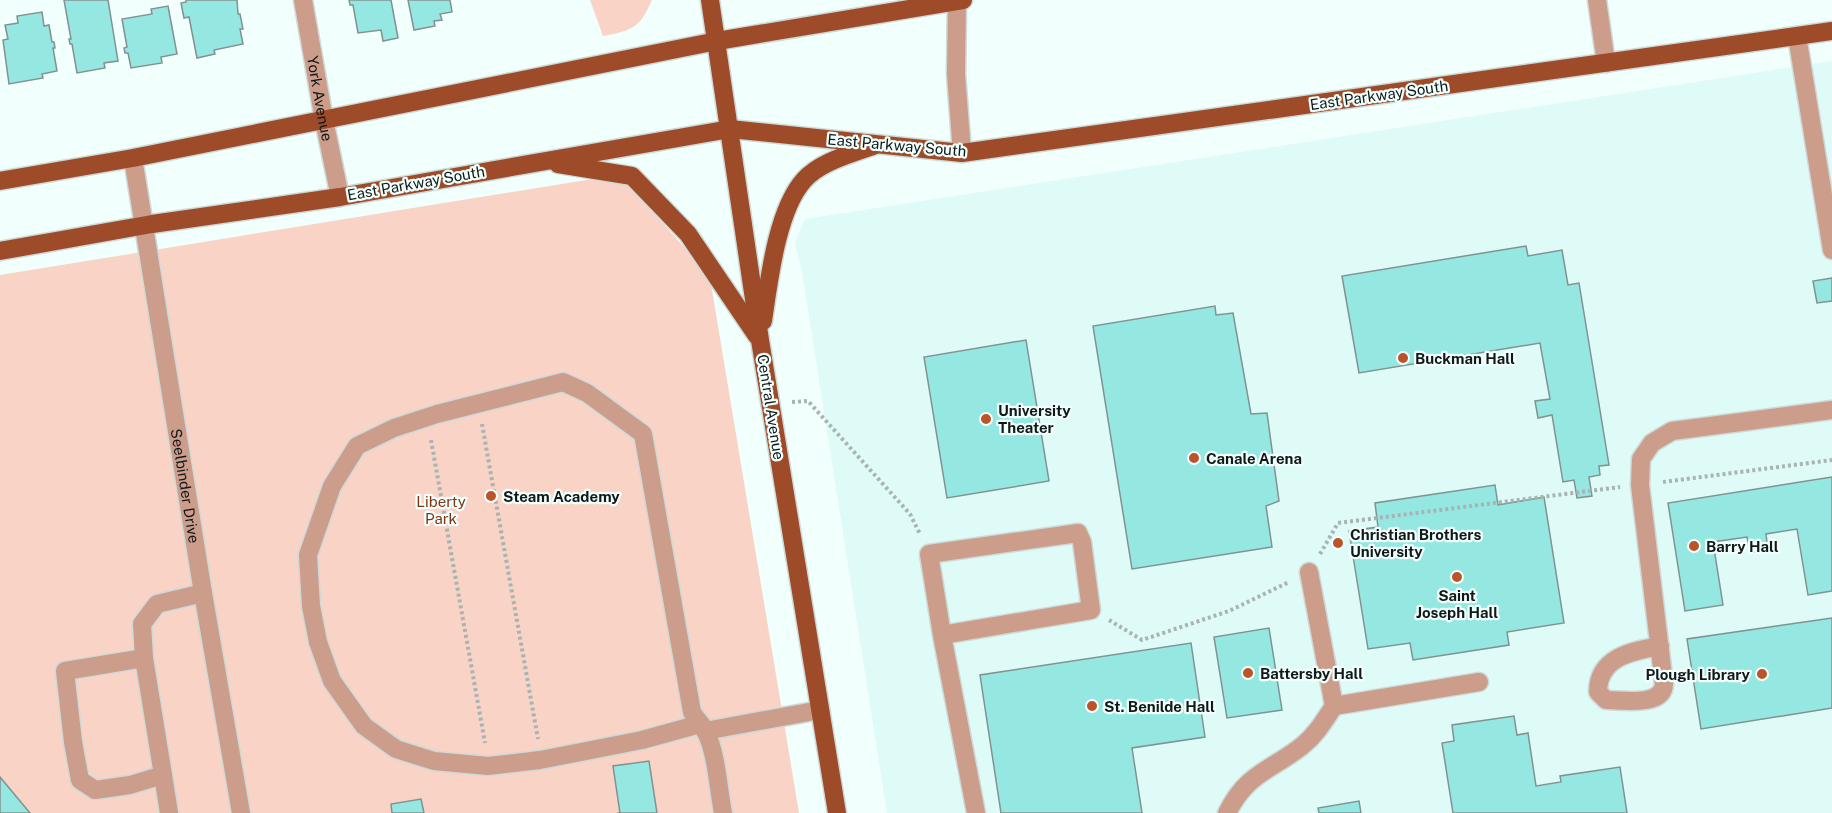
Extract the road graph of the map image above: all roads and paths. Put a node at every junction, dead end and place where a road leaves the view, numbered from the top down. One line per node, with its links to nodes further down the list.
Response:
1 (303, 0): 11 (street, York Avenue)
2 (710, 0): 9 (main road, Central Avenue)
3 (957, 0): 4 (main road); 6 (main road); 14 (street)
4 (963, 0)
5 (1597, 0): 10 (street)
6 (903, 4): 9 (main road)
7 (1832, 31): 8 (main road, East Parkway South)
8 (1797, 36): 10 (main road, East Parkway South); 20 (street)
9 (717, 40): 11 (main road); 12 (main road, Central Avenue)
10 (1606, 63): 14 (main road, East Parkway South)
11 (324, 120): 15 (main road); 18 (street, York Avenue)
12 (730, 129): 13 (main road, East Parkway South); 16 (main road, East Parkway South); 22 (main road, Central Avenue)
13 (877, 144): 14 (main road, East Parkway South); 22 (main road)
14 (962, 153)
15 (133, 158): 17 (main road); 19 (street, Seelbinder Drive)
16 (545, 161): 18 (main road, East Parkway South); 22 (main road)
17 (0, 181)
18 (340, 196): 19 (main road, East Parkway South)
19 (145, 225): 21 (main road, East Parkway South); 31 (street, Seelbinder Drive)
20 (1832, 250)
21 (0, 251)
22 (760, 340): 23 (main road, Central Avenue)
23 (770, 402): 29 (path); 38 (main road, Central Avenue)
24 (1832, 410): 28 (street)
25 (482, 423): 41 (path)
26 (431, 437): 40 (path)
27 (1832, 460): 28 (path)
28 (1640, 485): 30 (path); 34 (street)
29 (929, 554): 32 (street); 33 (street)
30 (1309, 572): 32 (path); 37 (street)
31 (203, 593): 35 (street); 44 (street, Seelbinder Drive)
32 (1091, 610): 33 (street)
33 (942, 635): 47 (street)
34 (1660, 646)
35 (144, 658): 42 (street); 42 (street)
36 (1479, 682): 37 (street)
37 (1334, 706): 48 (street)
38 (820, 710): 39 (street); 46 (main road, Central Avenue)
39 (703, 727): 39 (street); 45 (street)
40 (486, 747)
41 (539, 748)
42 (163, 775): 43 (street)
43 (169, 813)
44 (241, 813)
45 (723, 813)
46 (837, 813)
47 (976, 813)
48 (1227, 813)

